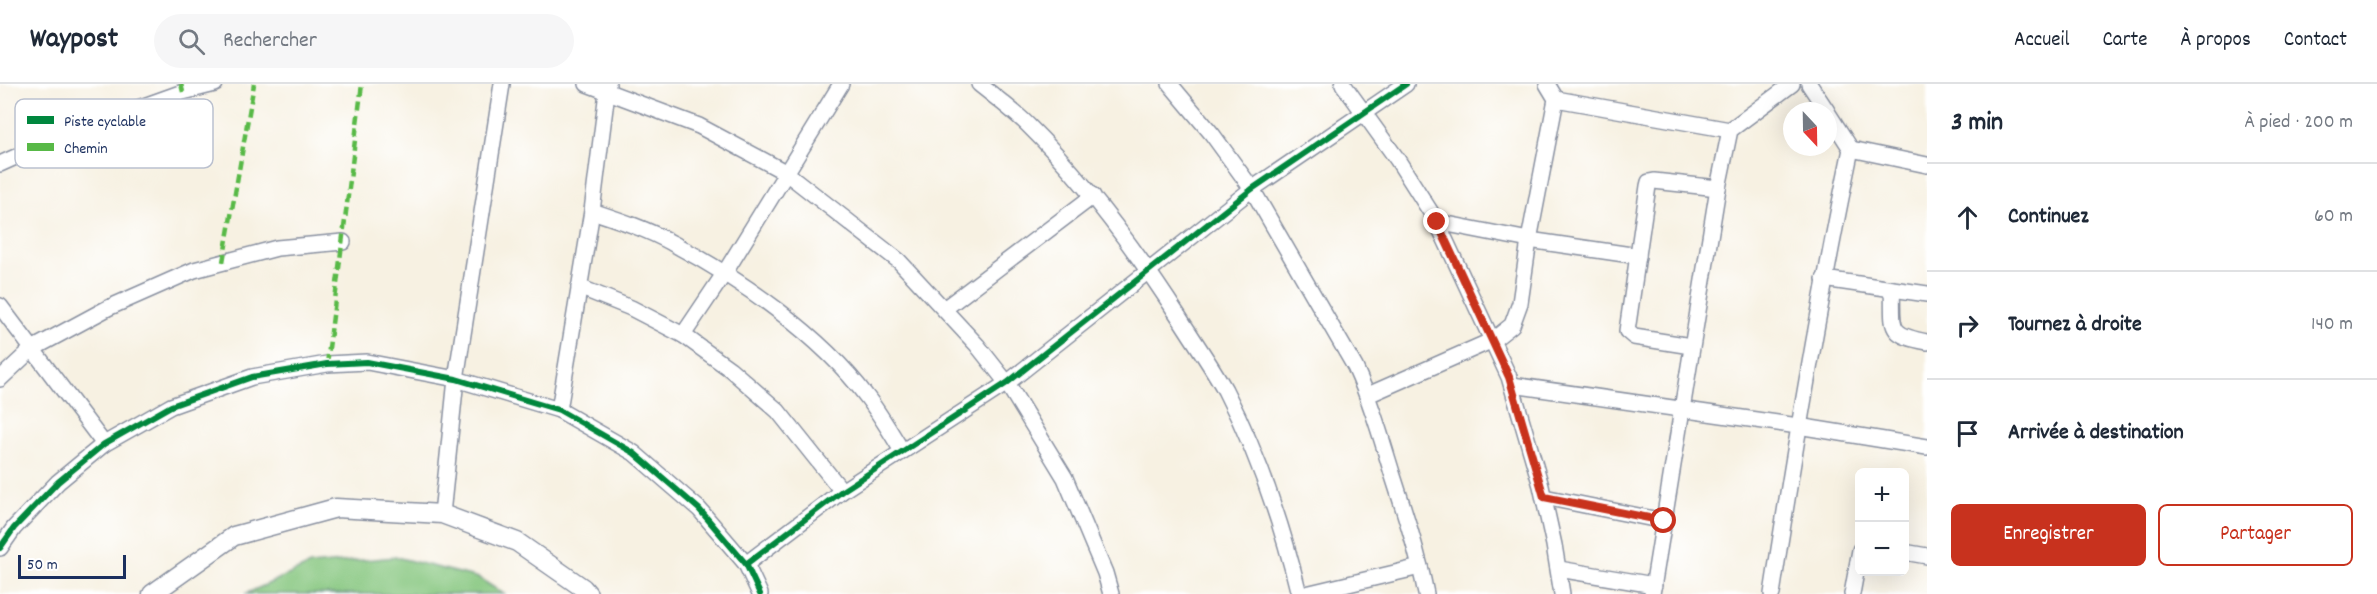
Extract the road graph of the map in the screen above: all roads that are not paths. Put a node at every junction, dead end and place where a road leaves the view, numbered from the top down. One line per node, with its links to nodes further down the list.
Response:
1 (215, 84): 13 (street)
2 (502, 84): 46 (street)
3 (587, 84): 12 (street)
4 (842, 84): 23 (street)
5 (979, 84): 26 (street)
6 (1170, 84): 25 (street)
7 (1343, 84): 16 (street)
8 (1406, 84): 16 (street)
9 (1547, 84): 14 (street)
10 (1792, 84): 18 (street)
11 (1809, 84): 15 (street)
12 (608, 87): 23 (street); 27 (street)
13 (163, 99)
14 (1556, 99): 18 (street); 29 (street)
15 (1821, 102)
16 (1364, 112): 25 (street); 28 (street)
17 (1837, 127): 19 (street)
18 (1730, 130): 24 (street)
19 (1851, 149): 22 (street); 34 (street)
20 (15, 157): 21 (street)
21 (0, 164)
22 (1927, 165)
23 (785, 172): 33 (street); 39 (street)
24 (1718, 188): 31 (street); 43 (street)
25 (1252, 189): 32 (street); 49 (street)
26 (1093, 196): 32 (street); 39 (street)
27 (592, 211): 33 (street); 35 (street)
28 (1437, 222): 29 (street); 41 (street)
29 (1529, 240): 31 (street); 41 (street)
30 (343, 242): 44 (street)
31 (1638, 256): 43 (street)
32 (1149, 271): 47 (street); 72 (street)
33 (724, 274): 40 (street); 55 (street)
34 (1824, 279): 36 (street); 52 (street)
35 (579, 287): 40 (street); 50 (street)
36 (1892, 289): 37 (street); 42 (street)
37 (1927, 294)
38 (0, 306): 44 (street)
39 (944, 309): 47 (street)
40 (683, 335): 56 (street)
41 (1493, 340): 48 (street); 49 (street)
42 (1927, 342)
43 (1691, 346): 51 (street)
44 (32, 349): 45 (street); 53 (street)
45 (0, 379)
46 (456, 379): 50 (street); 53 (street); 58 (street)
47 (1007, 383): 55 (street); 71 (street)
48 (1512, 385): 51 (street); 57 (street)
49 (1368, 395): 64 (street)
50 (559, 410): 63 (street)
51 (1682, 410): 52 (street); 59 (street)
52 (1798, 426): 54 (street); 76 (street)
53 (104, 444): 60 (street)
54 (1927, 447)
55 (902, 451): 56 (street)
56 (842, 491): 63 (street)
57 (1544, 497): 59 (street); 65 (street)
58 (442, 514): 68 (street); 69 (street)
59 (1664, 521): 67 (street)
60 (0, 548)
61 (1909, 553): 62 (street)
62 (1927, 556)
63 (746, 564): 70 (street)
64 (1420, 567): 73 (street); 74 (street)
65 (1559, 569): 67 (street); 75 (street)
66 (1855, 576): 77 (street)
67 (1653, 590)
68 (152, 594)
69 (588, 594)
70 (760, 594)
71 (1111, 594)
72 (1299, 594)
73 (1306, 594)
74 (1426, 594)
75 (1562, 594)
76 (1772, 594)
77 (1852, 594)

